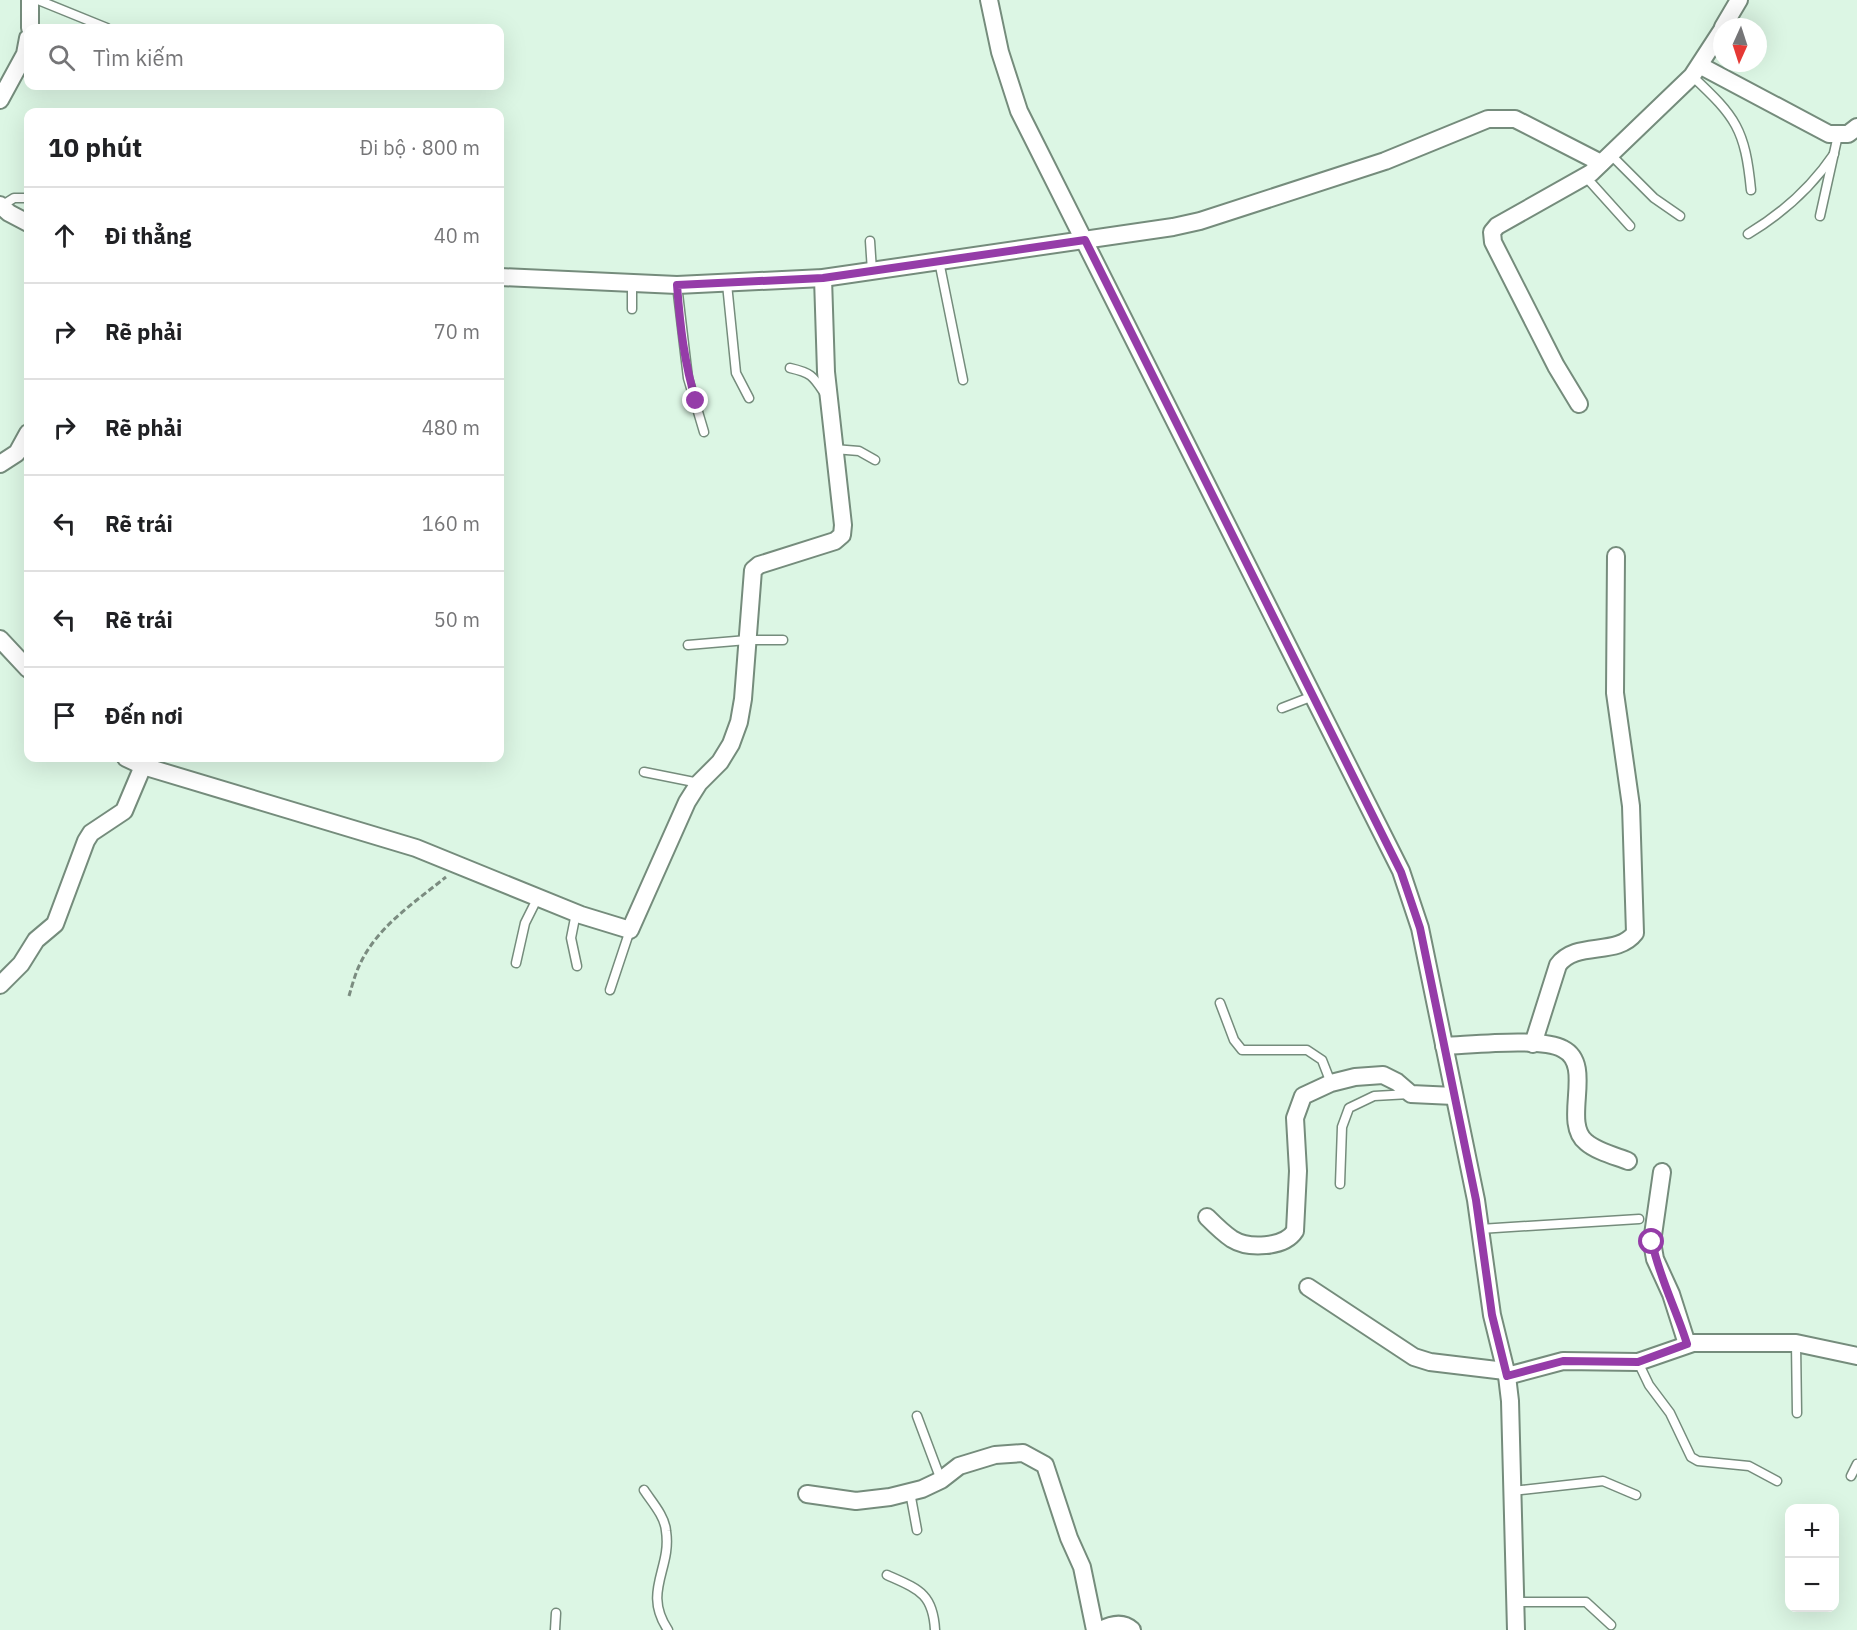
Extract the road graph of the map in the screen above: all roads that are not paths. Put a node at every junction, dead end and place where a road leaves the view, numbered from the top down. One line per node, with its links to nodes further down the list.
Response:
1 (30, 0): 6 (street)
2 (38, 0): 7 (lane)
3 (989, 0): 25 (street)
4 (1739, 0): 5 (street)
5 (1729, 18)
6 (30, 24)
7 (97, 24)
8 (1713, 45): 10 (street)
9 (24, 56): 11 (street)
10 (1697, 71): 13 (street); 15 (street); 17 (lane)
11 (0, 100)
12 (1857, 127): 13 (street)
13 (1838, 135): 14 (lane)
14 (1834, 154): 21 (lane); 24 (lane)
15 (1606, 158): 16 (street); 20 (lane); 25 (street)
16 (1585, 176): 23 (lane); 39 (street)
17 (1750, 190)
18 (24, 198): 19 (lane)
19 (0, 205): 22 (street)
20 (1680, 216)
21 (1820, 216)
22 (24, 220)
23 (1630, 226)
24 (1748, 234)
25 (1085, 240): 27 (street); 51 (street)
26 (870, 242): 28 (lane)
27 (939, 261): 28 (street); 36 (lane)
28 (872, 271): 30 (street)
29 (504, 277): 31 (street)
30 (823, 278): 32 (street); 38 (street)
31 (632, 283): 33 (street); 34 (lane)
32 (727, 284): 33 (street); 37 (lane)
33 (677, 285): 40 (lane)
34 (632, 309)
35 (790, 368): 38 (lane)
36 (963, 380)
37 (749, 398)
38 (829, 399): 42 (street)
39 (1579, 404)
40 (704, 432)
41 (24, 440): 44 (street)
42 (834, 449): 43 (lane); 47 (street)
43 (875, 460)
44 (0, 464)
45 (1616, 556): 65 (street)
46 (0, 639): 50 (street)
47 (747, 640): 48 (lane); 49 (lane); 56 (street)
48 (783, 640)
49 (688, 645)
50 (24, 665)
51 (1313, 696): 52 (lane); 66 (street)
52 (1282, 708)
53 (134, 762): 54 (street)
54 (142, 766): 57 (street); 62 (street)
55 (644, 772): 56 (lane)
56 (699, 783): 59 (street)
57 (538, 897): 58 (street); 60 (lane)
58 (576, 913): 59 (street); 61 (lane)
59 (630, 930): 63 (lane)
60 (516, 963)
61 (578, 966)
62 (0, 985)
63 (610, 990)
64 (1220, 1004): 67 (lane)
65 (1533, 1044): 66 (street); 70 (street)
66 (1444, 1046): 69 (street)
67 (1331, 1083): 68 (street); 73 (street)
68 (1411, 1094): 69 (street); 72 (lane)
69 (1454, 1096): 75 (street)
70 (1628, 1161)
71 (1662, 1172): 78 (street)
72 (1340, 1184)
73 (1207, 1217)
74 (1639, 1219): 75 (lane)
75 (1480, 1229): 81 (street)
76 (1308, 1287): 81 (street)
77 (1796, 1343): 78 (street); 79 (street); 82 (lane)
78 (1687, 1344): 80 (street)
79 (1857, 1356)
80 (1638, 1362): 81 (street); 87 (lane)
81 (1506, 1373): 89 (street)
82 (1797, 1413)
83 (917, 1416): 86 (lane)
84 (1857, 1464): 85 (lane)
85 (1851, 1476)
86 (941, 1480): 90 (street); 101 (street)
87 (1777, 1481)
88 (644, 1490): 99 (lane)
89 (1512, 1491): 92 (lane); 95 (street)
90 (910, 1492): 91 (street); 93 (lane)
91 (807, 1494)
92 (1636, 1495)
93 (916, 1530)
94 (888, 1575): 100 (lane)
95 (1515, 1602): 97 (lane); 104 (street)
96 (556, 1613): 98 (lane)
97 (1611, 1625)
98 (555, 1630)
99 (668, 1630)
100 (935, 1630)
101 (1095, 1630)
102 (1101, 1630): 103 (street)
103 (1132, 1630)
104 (1516, 1630)

